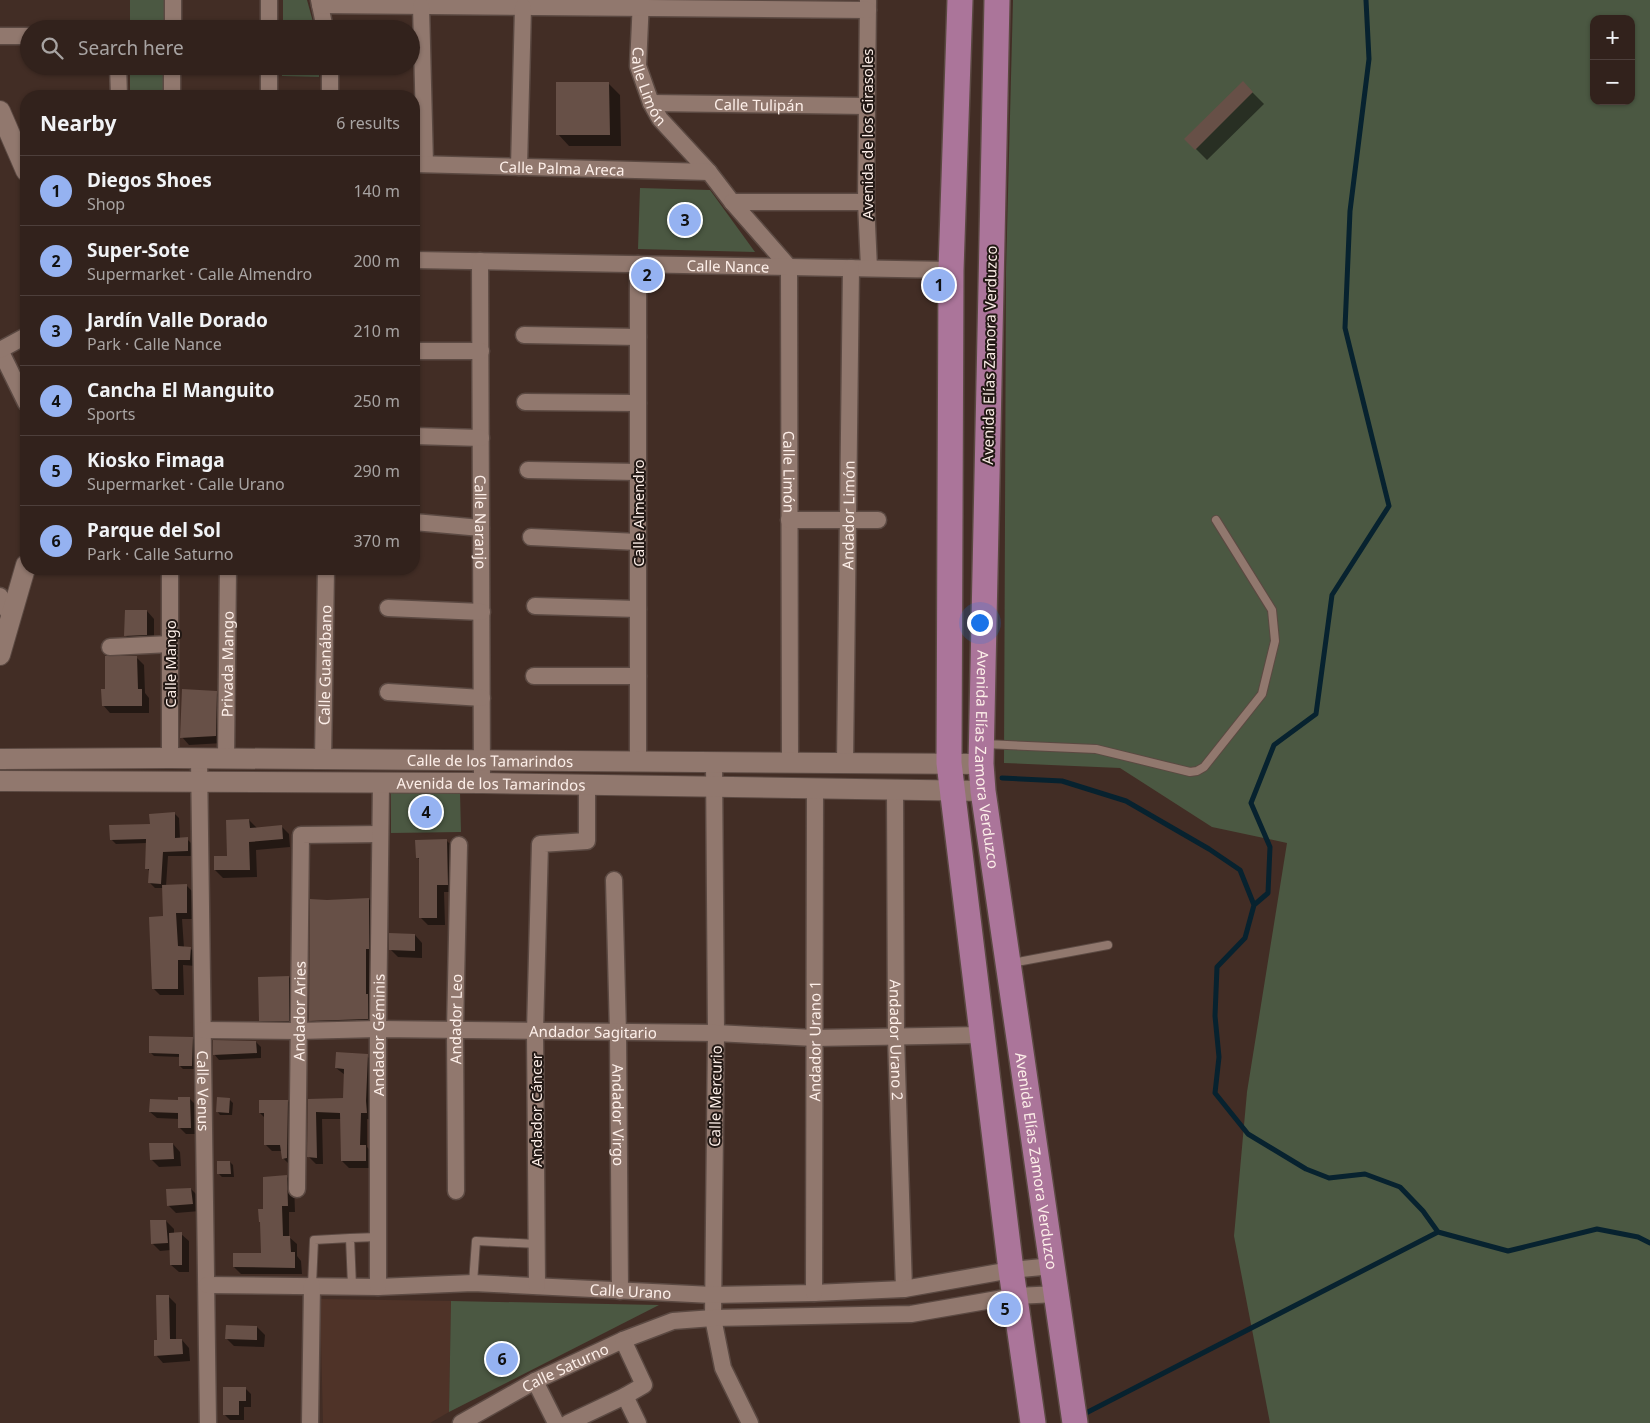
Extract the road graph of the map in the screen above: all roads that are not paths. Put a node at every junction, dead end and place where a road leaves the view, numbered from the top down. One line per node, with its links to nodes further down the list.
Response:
1 (173, 0): 10 (street)
2 (268, 0): 11 (street)
3 (960, 0): 39 (main road)
4 (997, 0): 78 (main road, Avenida Elías Zamora Verduzco)
5 (320, 3): 8 (street); 12 (street)
6 (641, 4): 7 (street); 9 (street); 24 (street, Calle Limón)
7 (868, 5): 25 (street, Avenida de los Girasoles)
8 (421, 6): 9 (street); 23 (street)
9 (523, 7): 29 (street)
10 (173, 20)
11 (269, 20)
12 (323, 20)
13 (0, 36): 14 (street)
14 (20, 36)
15 (118, 75): 19 (street)
16 (172, 75): 20 (street)
17 (269, 75): 21 (street)
18 (330, 75): 22 (street)
19 (119, 90)
20 (172, 90)
21 (269, 90)
22 (330, 90)
23 (420, 90)
24 (651, 103): 25 (street, Calle Tulipán); 30 (street, Calle Limón)
25 (866, 106): 32 (street, Avenida de los Girasoles)
26 (0, 111): 27 (street)
27 (20, 151)
28 (420, 164): 29 (street, Calle Palma Areca)
29 (519, 167): 30 (street, Calle Palma Areca)
30 (709, 172): 31 (street, Calle Limón)
31 (732, 202): 32 (street); 36 (street, Calle Limón)
32 (866, 202): 38 (street, Avenida de los Girasoles)
33 (420, 260): 34 (street, Calle Nance)
34 (480, 261): 35 (street, Calle Nance); 45 (street, Calle Naranjo)
35 (638, 264): 36 (street, Calle Nance); 41 (street, Calle Almendro)
36 (789, 267): 37 (street, Calle Nance); 53 (street, Calle Limón)
37 (851, 268): 38 (street, Calle Nance); 54 (street, Andador Limón)
38 (869, 268): 39 (street, Calle Nance)
39 (951, 270): 89 (main road)
40 (524, 335): 41 (street)
41 (638, 337): 48 (street, Calle Almendro)
42 (20, 339): 43 (street)
43 (0, 350): 46 (street)
44 (420, 351): 45 (street)
45 (481, 351): 50 (street, Calle Naranjo)
46 (20, 392)
47 (525, 402): 48 (street)
48 (638, 404): 52 (street, Calle Almendro)
49 (420, 436): 50 (street)
50 (481, 438): 58 (street, Calle Naranjo)
51 (528, 470): 52 (street)
52 (638, 472): 60 (street, Calle Almendro)
53 (789, 520): 54 (street); 87 (street, Calle Limón)
54 (848, 520): 55 (street); 88 (street, Andador Limón)
55 (878, 520)
56 (1216, 520): 78 (lane)
57 (420, 523): 58 (street)
58 (481, 528): 69 (street, Calle Naranjo)
59 (531, 537): 60 (street)
60 (638, 542): 68 (street, Calle Almendro)
61 (23, 575): 70 (street)
62 (170, 575): 71 (street, Calle Mango)
63 (228, 575): 82 (street, Privada Mango)
64 (326, 575): 83 (street, Calle Guanábano)
65 (0, 596): 70 (street)
66 (535, 606): 68 (street)
67 (388, 608): 69 (street)
68 (638, 609): 75 (street, Calle Almendro)
69 (482, 612): 77 (street, Calle Naranjo)
70 (10, 616): 73 (street)
71 (170, 644): 72 (street); 79 (street, Calle Mango)
72 (110, 647)
73 (0, 655)
74 (534, 676): 75 (street)
75 (638, 676): 85 (street, Calle Almendro)
76 (388, 692): 77 (street)
77 (482, 698): 84 (street, Calle Naranjo)
78 (982, 754): 89 (street, Calle de los Tamarindos); 99 (main road, Avenida Elías Zamora Verduzco)
79 (170, 758): 80 (street, Calle de los Tamarindos); 81 (street, Calle de los Tamarindos)
80 (0, 759)
81 (199, 759): 82 (street, Calle de los Tamarindos); 91 (street, Calle Venus)
82 (226, 760): 83 (street, Calle de los Tamarindos)
83 (323, 760): 84 (street, Calle de los Tamarindos)
84 (482, 761): 85 (street, Calle de los Tamarindos); 93 (street, Calle Naranjo)
85 (638, 762): 86 (street, Calle de los Tamarindos)
86 (714, 762): 87 (street, Calle de los Tamarindos); 95 (street, Calle Mercurio)
87 (790, 762): 88 (street, Calle de los Tamarindos)
88 (845, 763): 89 (street, Calle de los Tamarindos)
89 (949, 764): 98 (main road)
90 (0, 781): 91 (street, Avenida de los Tamarindos)
91 (200, 781): 92 (street, Avenida de los Tamarindos); 106 (street, Calle Venus)
92 (381, 783): 93 (street, Avenida de los Tamarindos); 100 (street, Andador Géminis)
93 (482, 783): 94 (street, Avenida de los Tamarindos)
94 (587, 786): 95 (street, Avenida de los Tamarindos); 109 (street, Andador Cáncer)
95 (714, 788): 96 (street, Avenida de los Tamarindos); 111 (street, Calle Mercurio)
96 (815, 789): 97 (street, Avenida de los Tamarindos); 114 (street, Andador Urano 1)
97 (895, 790): 98 (street, Avenida de los Tamarindos); 113 (street, Andador Urano 2)
98 (952, 791): 99 (street, Avenida de los Tamarindos); 112 (main road)
99 (983, 791): 104 (main road, Avenida Elías Zamora Verduzco)
100 (380, 834): 105 (street, Andador Géminis); 108 (street, Andador Aries)
101 (459, 846): 107 (street, Andador Leo)
102 (614, 880): 110 (street, Andador Virgo)
103 (1108, 945): 104 (lane)
104 (1008, 964): 120 (main road, Avenida Elías Zamora Verduzco)
105 (378, 1029): 107 (street, Andador Sagitario); 108 (street, Andador Sagitario); 117 (street, Andador Géminis)
106 (203, 1030): 108 (street, Andador Sagitario); 124 (street, Calle Venus)
107 (455, 1030): 109 (street, Andador Sagitario); 116 (street, Andador Leo)
108 (298, 1031): 115 (street, Andador Aries)
109 (535, 1032): 110 (street, Andador Sagitario); 119 (street, Andador Cáncer)
110 (618, 1033): 111 (street, Andador Sagitario); 129 (street, Andador Virgo)
111 (716, 1033): 114 (street, Andador Sagitario); 132 (street, Calle Mercurio)
112 (982, 1035): 113 (street, Andador Sagitario); 121 (main road)
113 (896, 1037): 114 (street, Andador Sagitario); 128 (street, Andador Urano 2)
114 (814, 1038): 130 (street, Andador Urano 1)
115 (297, 1189)
116 (456, 1190)
117 (378, 1237): 118 (lane); 127 (street, Andador Géminis)
118 (350, 1238): 123 (lane); 125 (lane)
119 (537, 1244): 122 (lane); 126 (street, Andador Cáncer)
120 (1053, 1266): 121 (street, Calle Urano); 131 (main road, Avenida Elías Zamora Verduzco)
121 (1011, 1270): 128 (street, Calle Urano); 133 (main road)
122 (473, 1283): 126 (street, Calle Urano); 127 (street, Calle Urano)
123 (312, 1285): 124 (street, Calle Urano); 125 (street, Calle Urano); 140 (street)
124 (207, 1286): 139 (street, Calle Venus)
125 (352, 1286): 127 (street, Calle Urano)
126 (537, 1286): 129 (street, Calle Urano)
127 (378, 1287)
128 (904, 1289): 130 (street, Calle Urano)
129 (620, 1291): 132 (street, Calle Urano)
130 (814, 1293): 132 (street, Calle Urano)
131 (1057, 1294): 133 (street, Calle Urano); 147 (main road, Avenida Elías Zamora Verduzco)
132 (712, 1295): 134 (street, Calle Mercurio)
133 (1015, 1296): 134 (street, Calle Urano); 146 (main road)
134 (713, 1318): 135 (street, Calle Urano); 145 (street, Calle Mercurio)
135 (673, 1321): 136 (street, Calle Saturno)
136 (623, 1340): 137 (street, Calle Saturno); 138 (street)
137 (535, 1381): 141 (street, Calle Saturno); 142 (street)
138 (625, 1396): 143 (street); 144 (street)
139 (208, 1423)
140 (310, 1423)
141 (461, 1423)
142 (556, 1423)
143 (568, 1423)
144 (638, 1423)
145 (750, 1423)
146 (1033, 1423)
147 (1076, 1423)

